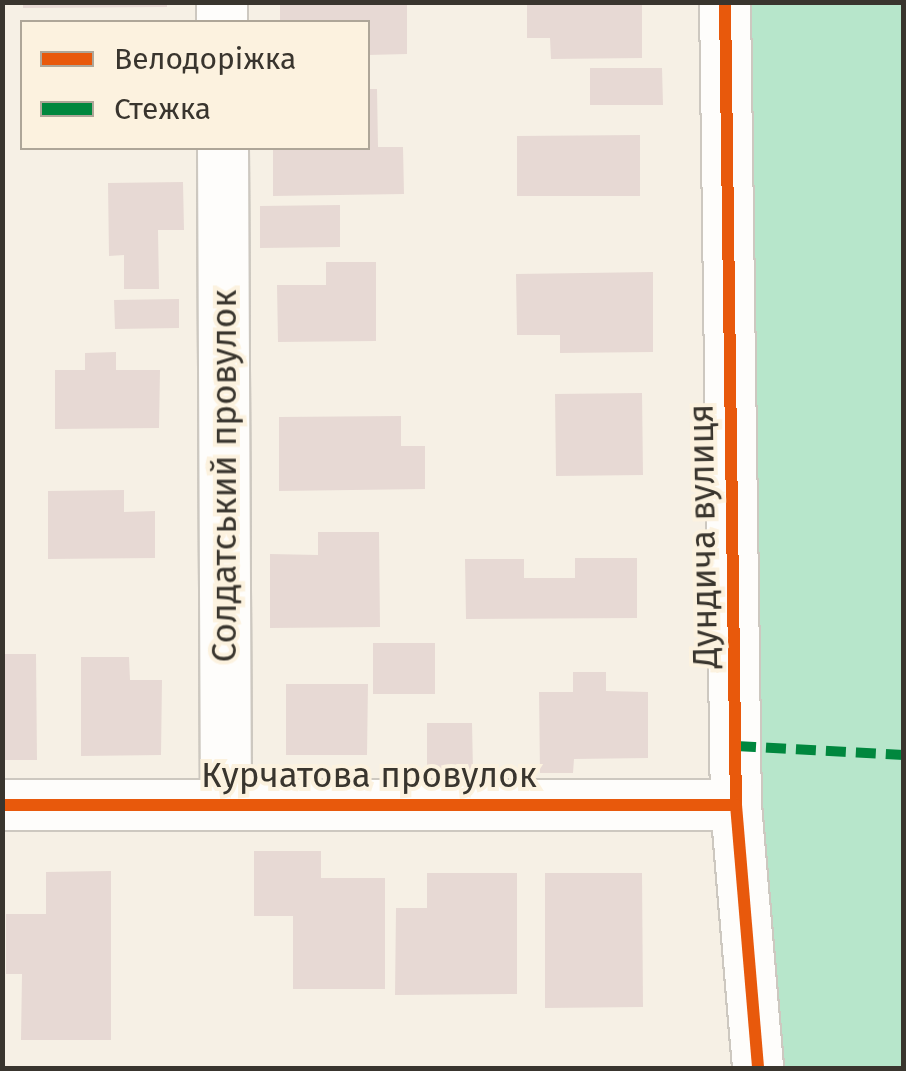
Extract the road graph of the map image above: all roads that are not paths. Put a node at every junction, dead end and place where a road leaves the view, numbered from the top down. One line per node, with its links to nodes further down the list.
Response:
1 (725, 2): 4 (street, Дундича вулиця)
2 (223, 150): 3 (street, Солдатський провулок)
3 (226, 805): 4 (street, Курчатова провулок); 5 (street, Курчатова провулок)
4 (736, 805): 6 (street, Дундича вулиця)
5 (2, 806)
6 (758, 1068)

